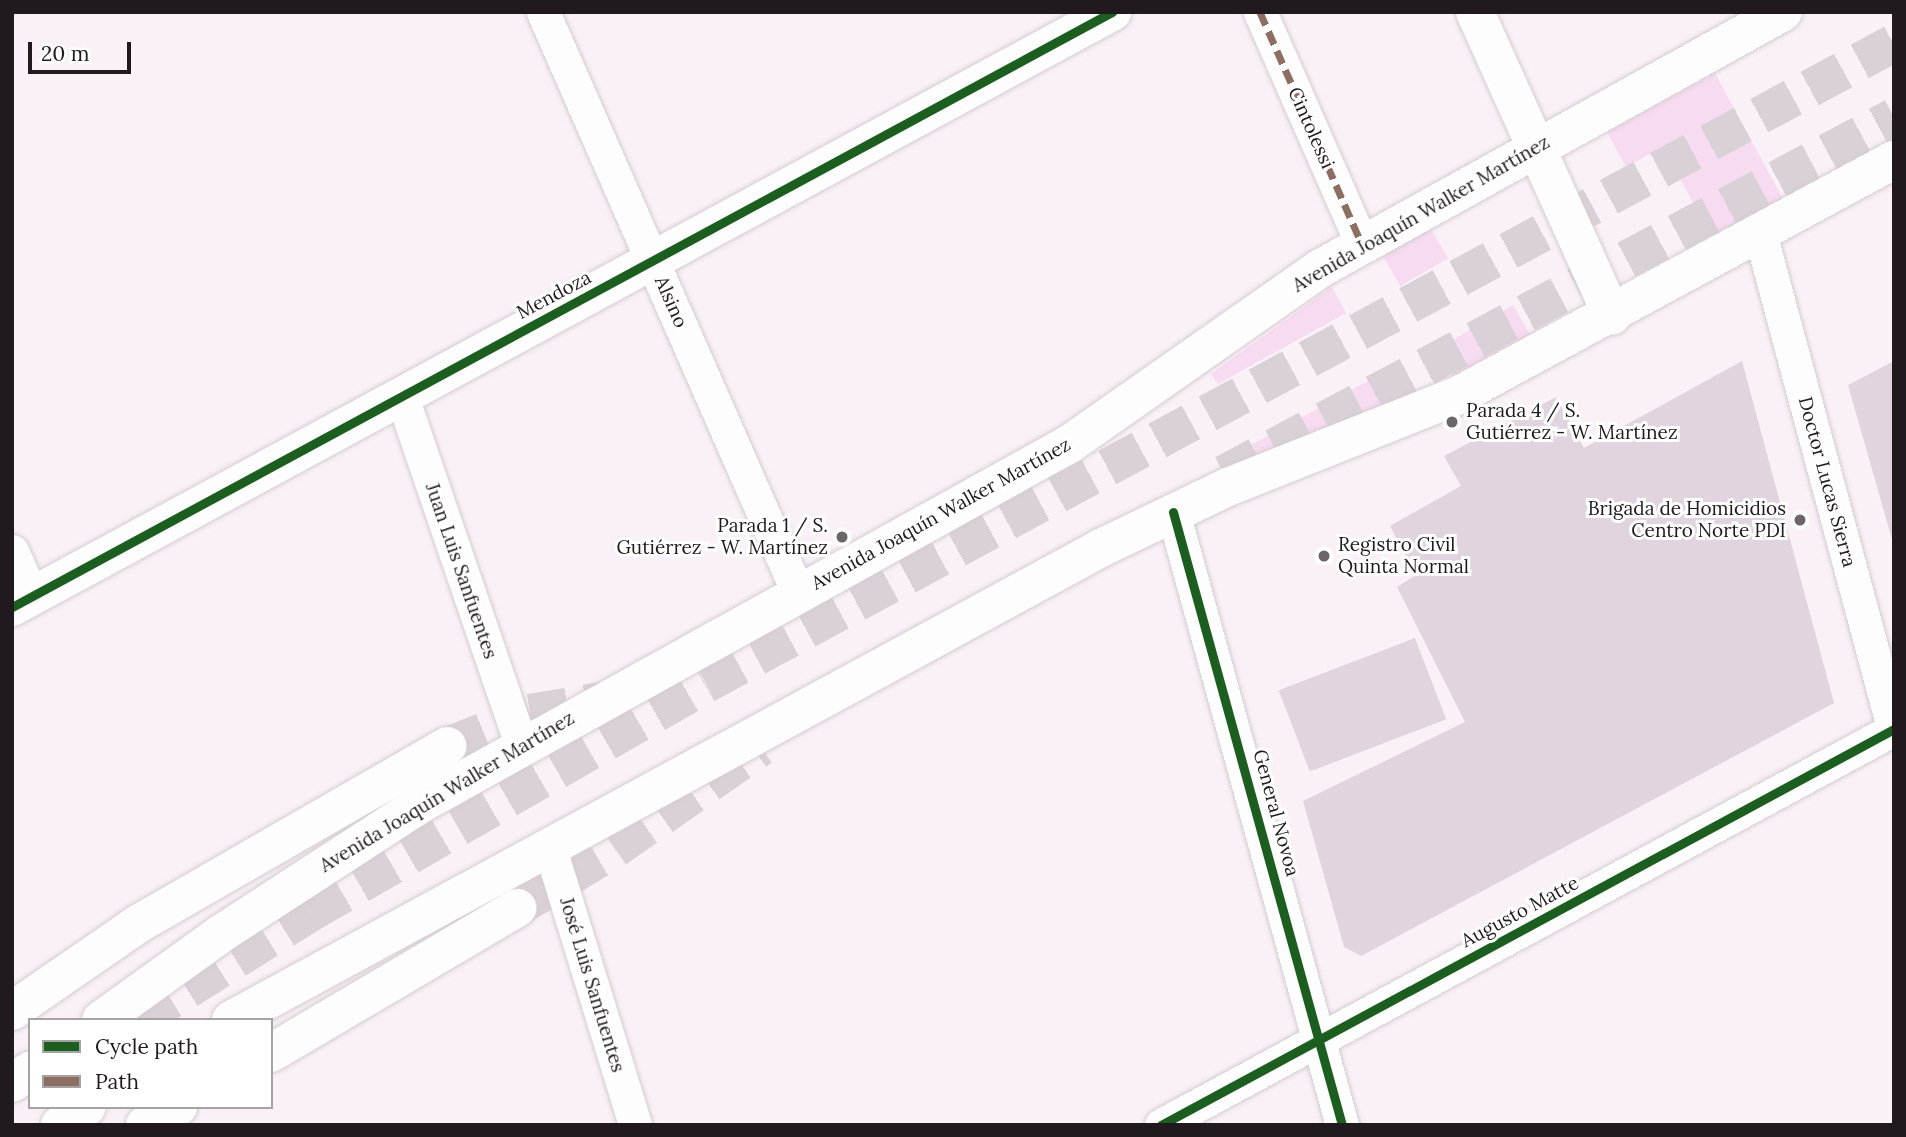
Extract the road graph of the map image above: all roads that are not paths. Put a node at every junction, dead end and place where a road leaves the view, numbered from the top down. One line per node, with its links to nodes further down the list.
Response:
1 (543, 12): 10 (street, Alsino)
2 (1112, 12): 10 (main road, Mendoza)
3 (1260, 12): 9 (street, Cintolessi)
4 (1475, 12): 6 (main road)
5 (1783, 12): 6 (main road, Avenida Joaquín Walker Martínez)
6 (1534, 147): 9 (main road, Avenida Joaquín Walker Martínez); 11 (main road)
7 (1894, 160): 8 (main road)
8 (1760, 233): 11 (main road); 17 (street, Doctor Lucas Sierra)
9 (1362, 244): 15 (main road, Avenida Joaquín Walker Martínez)
10 (653, 261): 12 (main road, Mendoza); 15 (street, Alsino)
11 (1612, 315): 13 (main road)
12 (402, 397): 16 (main road, Mendoza); 18 (street, Juan Luis Sanfuentes)
13 (1173, 512): 20 (main road); 25 (street, General Novoa)
14 (12, 551): 16 (street)
15 (798, 593): 18 (main road, Avenida Joaquín Walker Martínez)
16 (22, 601)
17 (1894, 730): 25 (street, Augusto Matte)
18 (521, 745): 23 (main road, Avenida Joaquín Walker Martínez)
19 (448, 746): 22 (main road)
20 (549, 845): 24 (main road); 33 (street, José Luis Sanfuentes)
21 (517, 908): 26 (main road)
22 (12, 1011)
23 (104, 1018)
24 (235, 1018)
25 (1320, 1041): 34 (street, Augusto Matte); 35 (street, General Novoa)
26 (273, 1052)
27 (28, 1072): 28 (main road)
28 (12, 1083)
29 (84, 1109): 31 (main road)
30 (174, 1109): 32 (main road)
31 (60, 1125)
32 (145, 1125)
33 (635, 1125)
34 (1161, 1125)
35 (1342, 1125)

